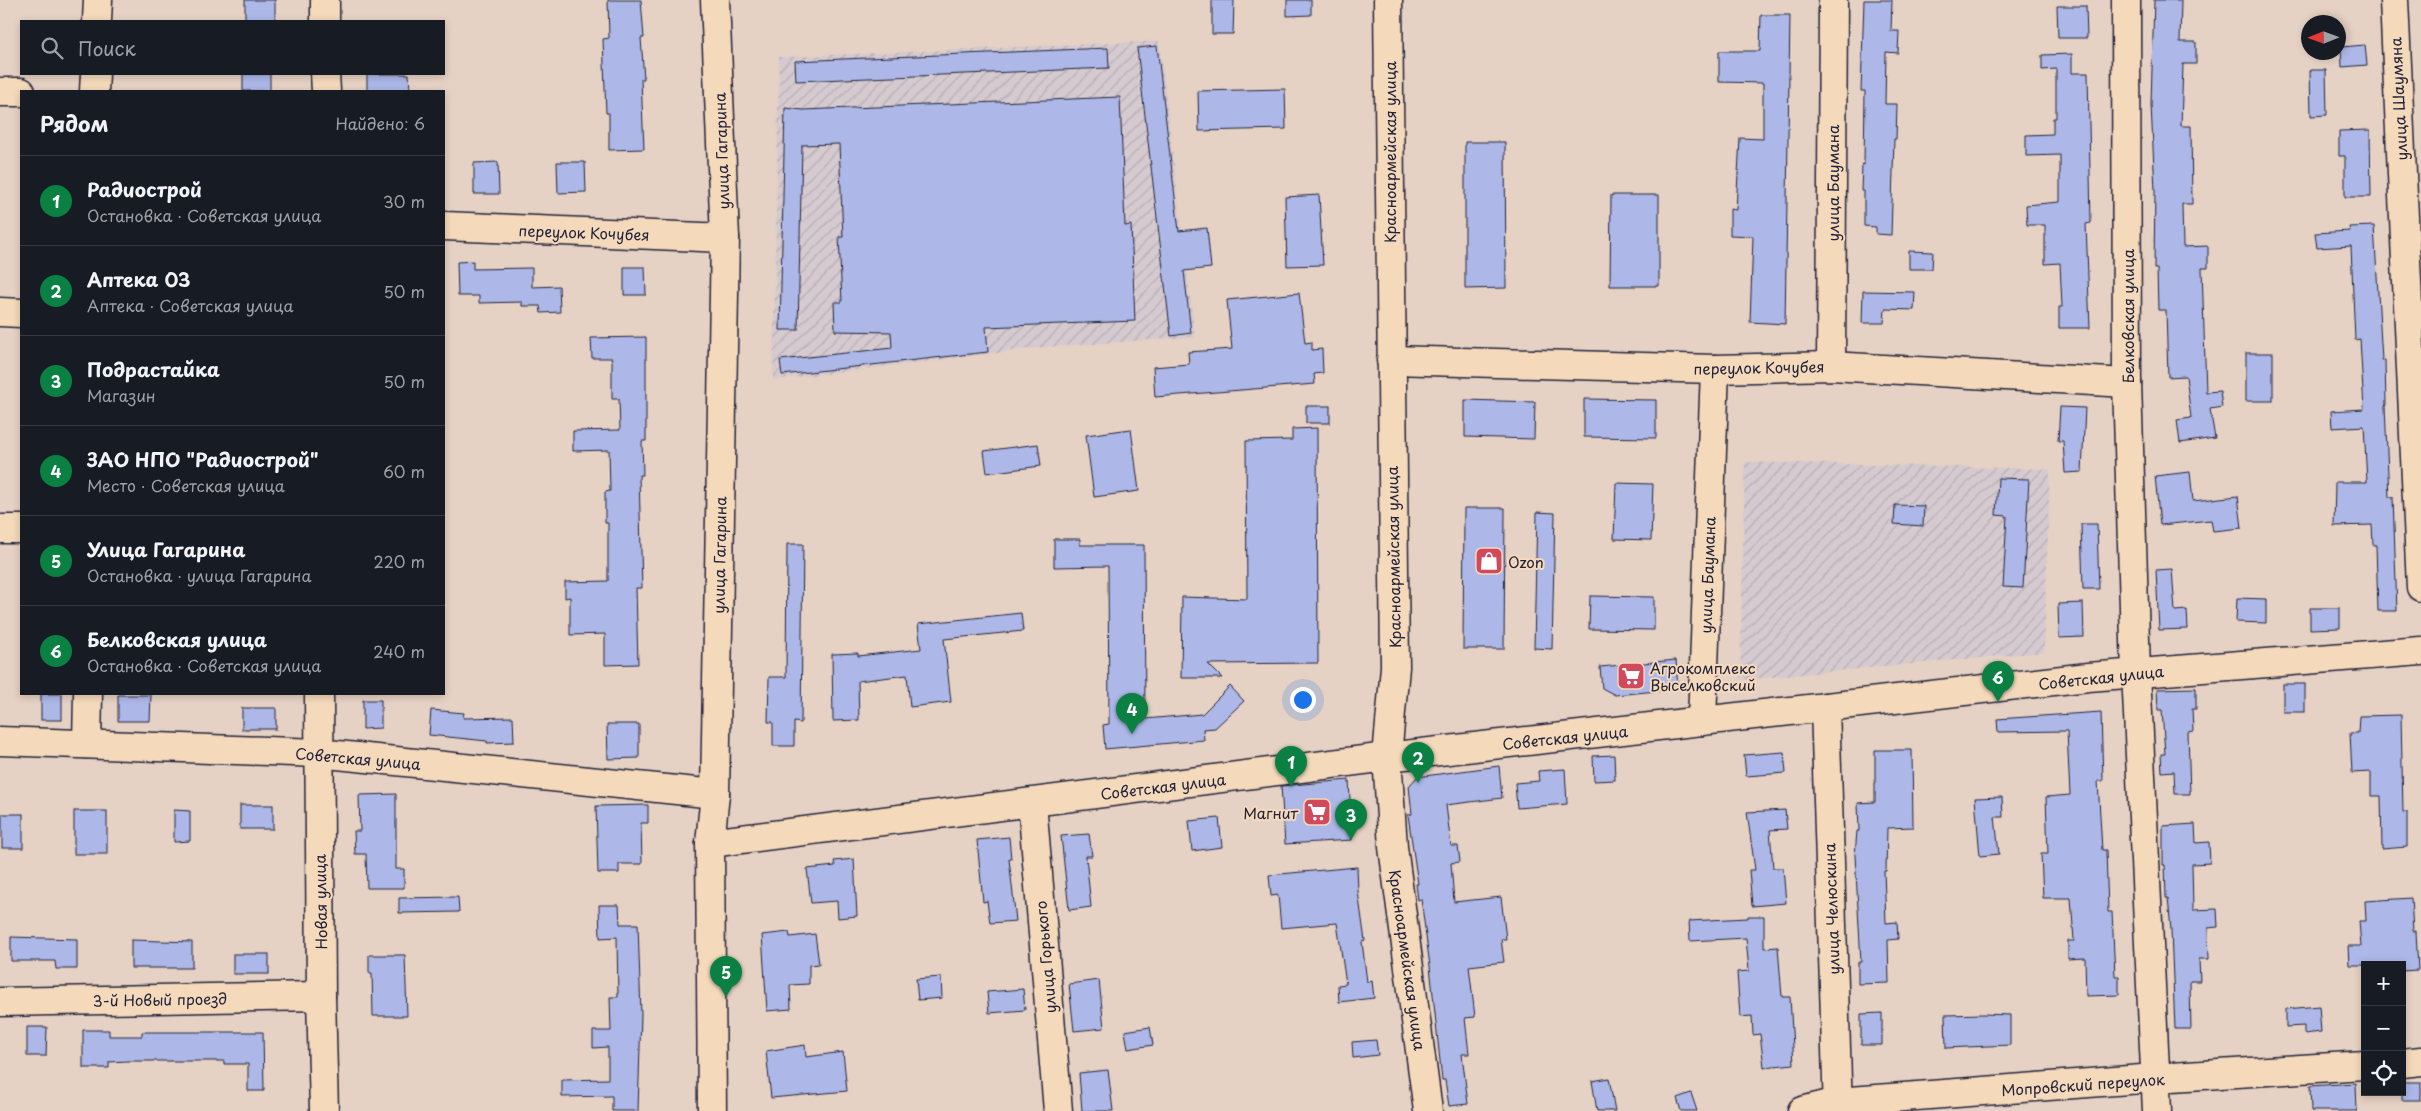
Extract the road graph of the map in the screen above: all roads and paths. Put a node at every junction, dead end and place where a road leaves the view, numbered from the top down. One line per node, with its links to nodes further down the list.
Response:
1 (98, 0): 8 (street)
2 (325, 0): 9 (street)
3 (715, 0): 17 (street, улица Гагарина)
4 (1388, 0): 20 (street, Красноармейская улица)
5 (1833, 0): 21 (street, улица Баумана)
6 (2126, 0): 23 (street, Белковская улица)
7 (2394, 0): 26 (street, улица Шаумяна)
8 (97, 20)
9 (325, 20)
10 (95, 75): 12 (street)
11 (326, 75): 13 (street)
12 (94, 90)
13 (326, 90)
14 (0, 92): 15 (street)
15 (20, 92)
16 (445, 226): 17 (street, переулок Кочубея)
17 (725, 238): 37 (street, улица Гагарина)
18 (0, 312): 19 (street)
19 (20, 313)
20 (1391, 360): 22 (street, переулок Кочубея); 36 (street, Красноармейская улица)
21 (1832, 366): 22 (street, переулок Кочубея); 23 (street, переулок Кочубея)
22 (1715, 368): 32 (street, улица Баумана)
23 (2127, 383): 28 (street, Белковская улица)
24 (0, 529): 25 (street)
25 (20, 529)
26 (2421, 587)
27 (2421, 652): 28 (street, Советская улица)
28 (2136, 672): 31 (street, Советская улица); 45 (street, Белковская улица)
29 (88, 695): 34 (street)
30 (318, 695): 35 (street, Новая улица)
31 (1825, 707): 32 (street, Советская улица); 46 (street, улица Челюскина)
32 (1702, 721): 36 (street, Советская улица)
33 (0, 741): 34 (street, Советская улица)
34 (88, 744): 35 (street, Советская улица)
35 (318, 753): 37 (street, Советская улица); 40 (street, Новая улица)
36 (1387, 757): 38 (street, Советская улица); 50 (street, Красноармейская улица)
37 (715, 794): 39 (street, улица Гагарина)
38 (1032, 803): 39 (street, Советская улица); 49 (street, улица Горького)
39 (710, 843): 48 (street, улица Гагарина)
40 (321, 996): 41 (street, 3-й Новый проезд); 47 (street, Новая улица)
41 (0, 1002)
42 (2421, 1062): 43 (street)
43 (2406, 1063)
44 (2361, 1065): 45 (street, Мопровский переулок)
45 (2155, 1078): 46 (street, Мопровский переулок); 52 (street, Белковская улица)
46 (1838, 1106): 51 (street, Мопровский переулок)
47 (324, 1111)
48 (712, 1111)
49 (1058, 1111)
50 (1428, 1111)
51 (1802, 1111)
52 (2157, 1111)

